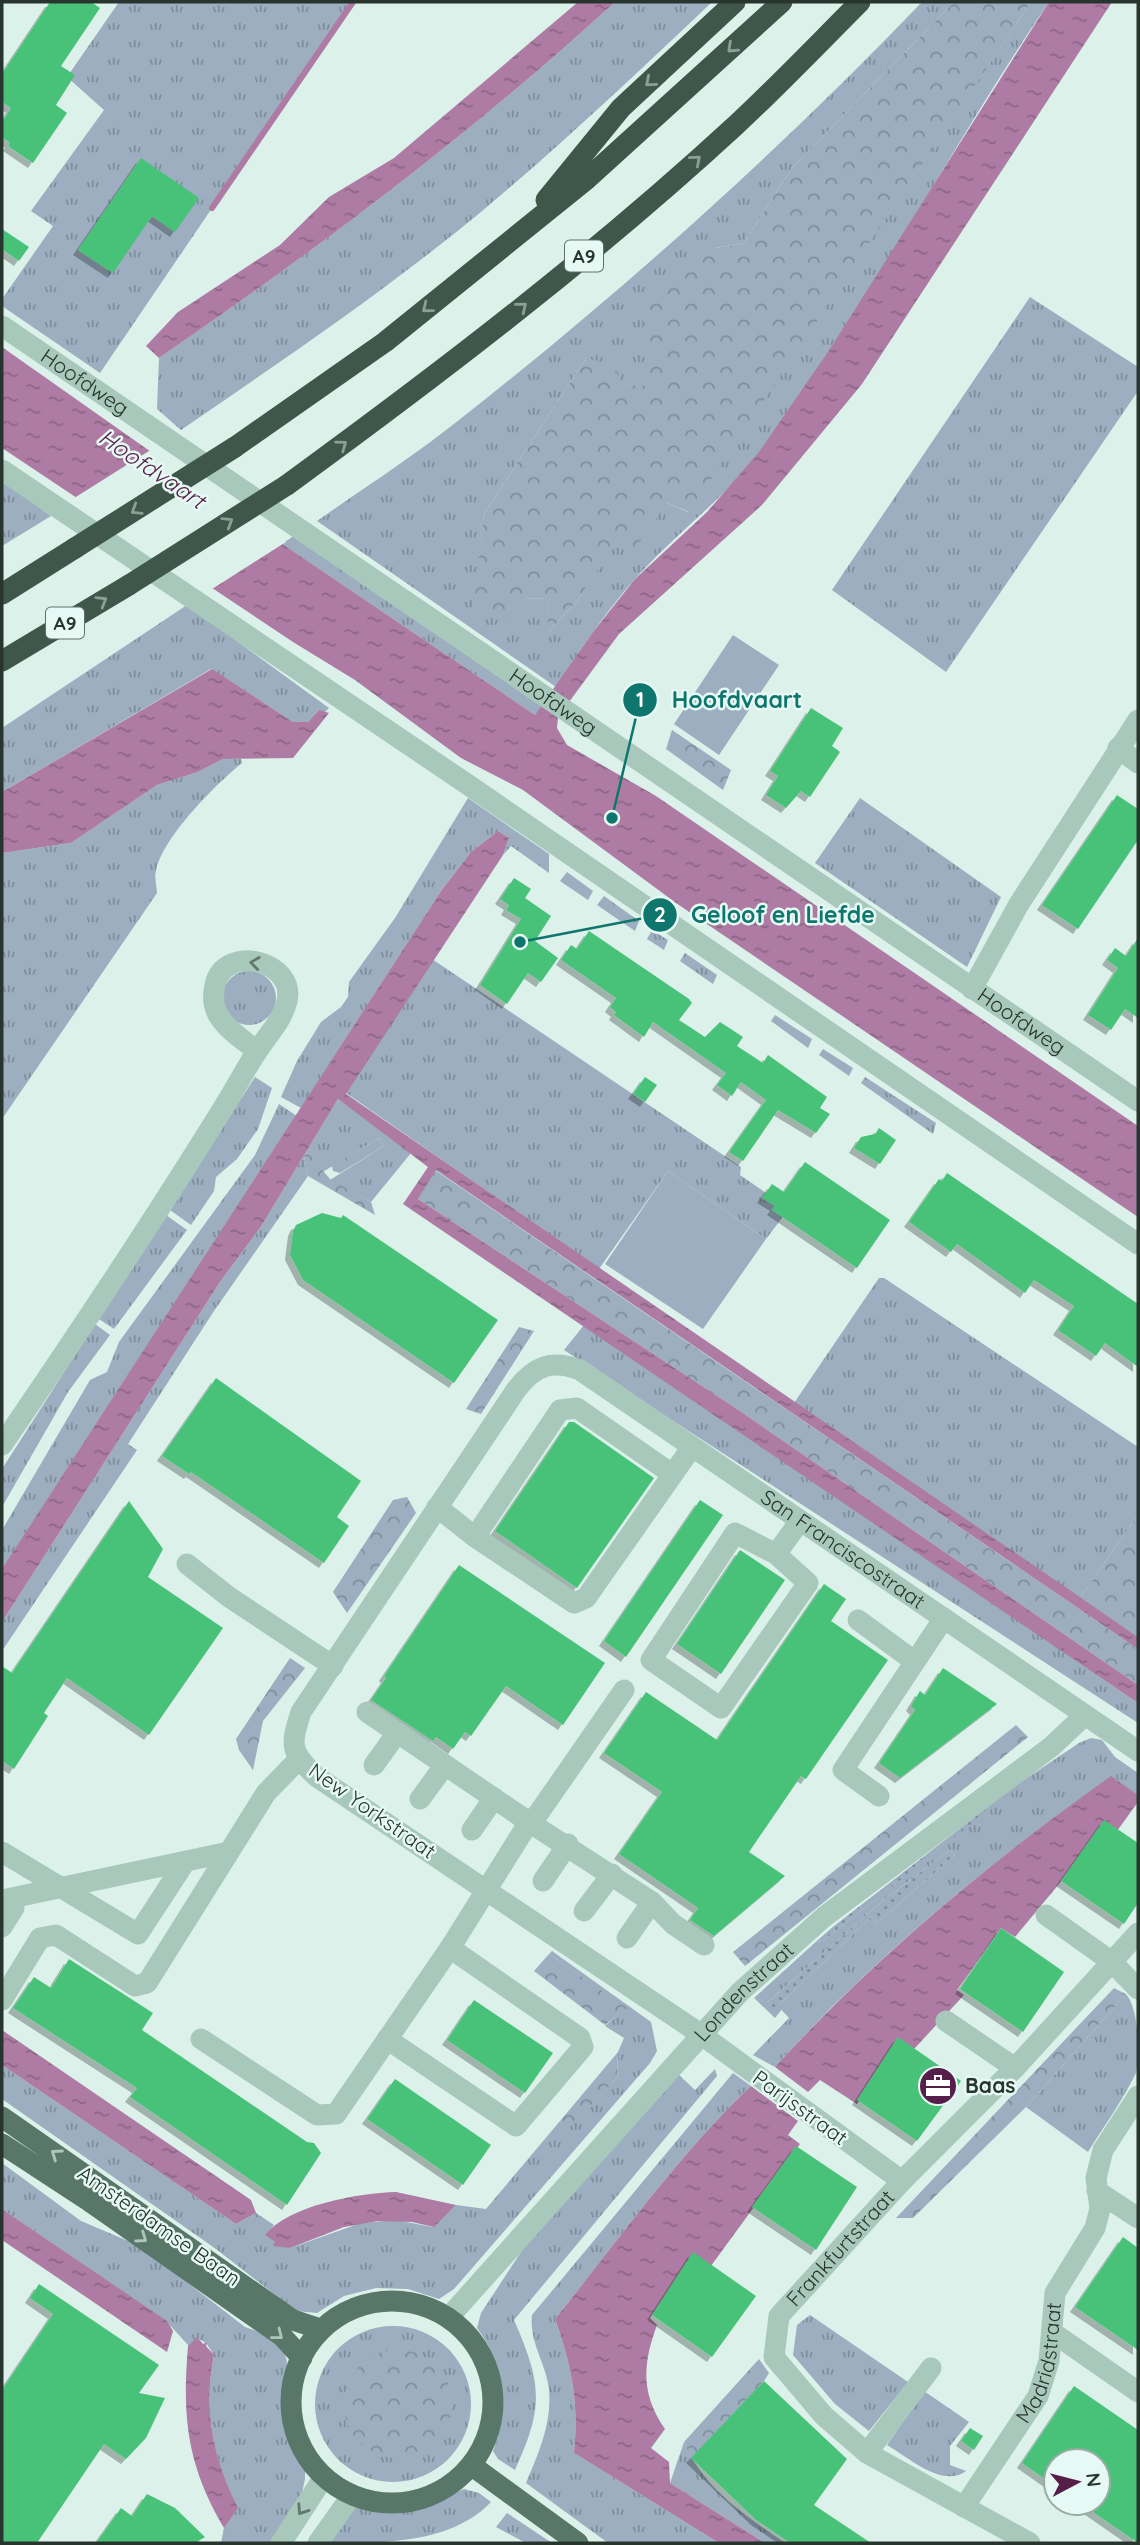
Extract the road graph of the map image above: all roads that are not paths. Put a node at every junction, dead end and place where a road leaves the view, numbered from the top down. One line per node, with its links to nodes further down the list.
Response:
1 (735, 2): 4 (highway, one-way to 4)
2 (782, 2): 4 (highway, one-way to 4)
3 (860, 2): 8 (highway, A9, one-way to 3, bridge)
4 (519, 234): 7 (highway, one-way to 7, bridge)
5 (2, 326): 12 (street, Hoofdweg)
6 (2, 470): 15 (street)
7 (4, 592)
8 (2, 661)
9 (1138, 720): 10 (street)
10 (1118, 748): 11 (street); 12 (street)
11 (1138, 763)
12 (972, 989): 14 (street, Hoofdweg)
13 (257, 1051): 17 (street)
14 (1138, 1101)
15 (1138, 1244)
16 (543, 1366): 18 (street, San Franciscostraat); 20 (street, New Yorkstraat)
17 (2, 1445)
18 (692, 1447): 19 (street); 21 (street, San Franciscostraat)
19 (672, 1474): 22 (street); 22 (street)
20 (437, 1507): 22 (street); 28 (street, New Yorkstraat)
21 (800, 1521): 23 (street); 25 (street, San Franciscostraat)
22 (475, 1537)
23 (776, 1554): 23 (street)
24 (187, 1564): 28 (street)
25 (944, 1618): 27 (street); 31 (street, San Franciscostraat)
26 (858, 1620): 27 (street)
27 (914, 1661): 37 (street)
28 (333, 1666): 34 (street, New Yorkstraat)
29 (624, 1690): 40 (street)
30 (367, 1712): 32 (street)
31 (1085, 1715): 33 (street, San Franciscostraat); 65 (street, Londenstraat)
32 (397, 1733): 35 (street); 36 (street)
33 (1138, 1751)
34 (298, 1759): 44 (street); 50 (street, New Yorkstraat)
35 (374, 1765)
36 (445, 1765): 38 (street); 39 (street)
37 (879, 1796)
38 (494, 1798): 40 (street); 41 (street)
39 (420, 1799)
40 (529, 1822): 42 (street); 50 (street)
41 (472, 1830)
42 (568, 1844): 46 (street); 48 (street)
43 (2, 1852): 49 (street)
44 (229, 1852): 45 (street); 63 (street)
45 (185, 1862): 47 (street); 51 (street)
46 (611, 1874): 53 (street); 54 (street)
47 (124, 1875): 49 (street); 51 (street)
48 (543, 1881)
49 (59, 1888): 51 (street); 52 (street)
50 (485, 1888): 60 (street); 65 (street, New Yorkstraat)
51 (161, 1899)
52 (2, 1900): 56 (street)
53 (652, 1902): 58 (street); 59 (street)
54 (584, 1911)
55 (1046, 1915): 61 (street)
56 (2, 1927)
57 (1138, 1933): 61 (street, Frankfurtstraat)
58 (628, 1938)
59 (704, 1945)
60 (450, 1948): 67 (street); 67 (street)
61 (1112, 1962): 62 (street); 68 (street, Frankfurtstraat)
62 (1138, 1989)
63 (2, 2000)
64 (946, 2021): 68 (street)
65 (699, 2034): 72 (street, Parijsstraat); 75 (street, Londenstraat)
66 (201, 2039): 67 (street)
67 (387, 2039)
68 (1015, 2068): 72 (street, Frankfurtstraat)
69 (1138, 2096): 73 (street, Madridstraat)
70 (2, 2116): 76 (main road, Amsterdamse Baan, one-way to 70)
71 (2, 2144): 78 (main road, Amsterdamse Baan, one-way to 78)
72 (902, 2181): 81 (street, Frankfurtstraat)
73 (1097, 2191): 74 (street); 77 (street, Madridstraat)
74 (1138, 2218)
75 (449, 2318): 76 (main road); 82 (main road)
76 (320, 2329): 78 (main road)
77 (1052, 2332): 80 (street); 85 (street, Madridstraat)
78 (302, 2358): 83 (main road)
79 (931, 2368): 81 (street)
80 (1138, 2392)
81 (867, 2453): 85 (street, Frankfurtstraat)
82 (471, 2465): 84 (main road); 88 (main road)
83 (324, 2477): 84 (main road); 86 (street, one-way to 86)
84 (352, 2495): 87 (street)
85 (964, 2507): 89 (street, Frankfurtstraat)
86 (281, 2543)
87 (318, 2543)
88 (578, 2543)
89 (1030, 2543)

